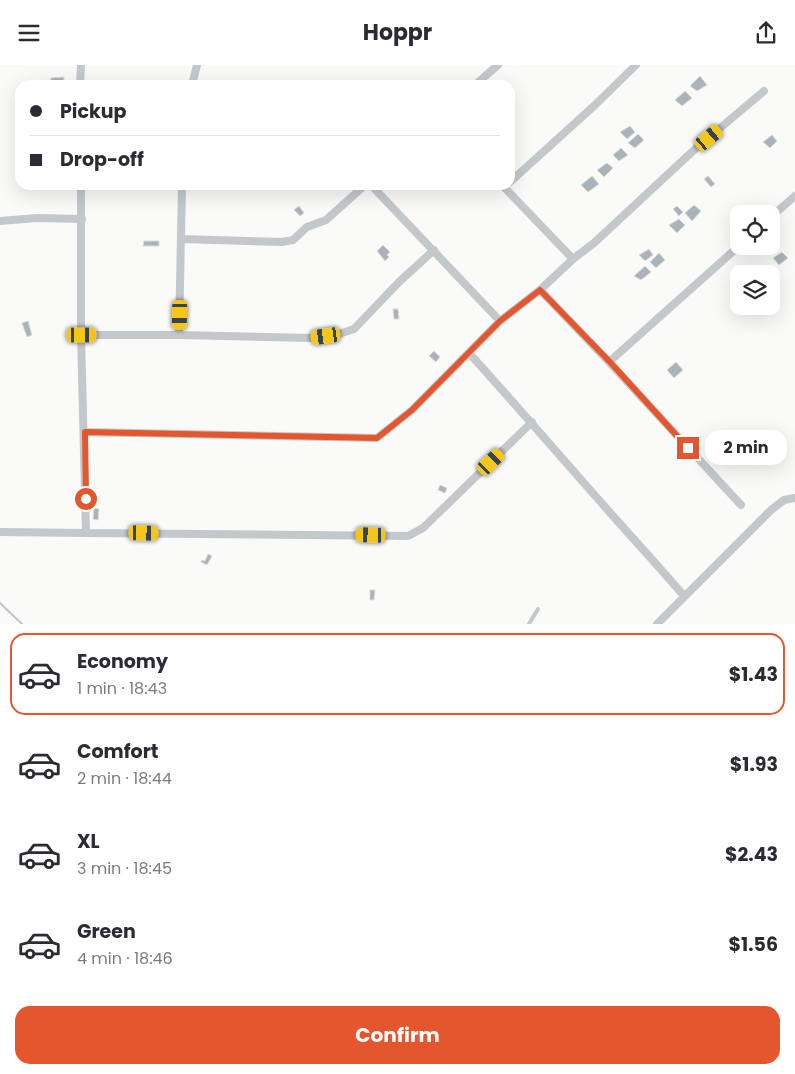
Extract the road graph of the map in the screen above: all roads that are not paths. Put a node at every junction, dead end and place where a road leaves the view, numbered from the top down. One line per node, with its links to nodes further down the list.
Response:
1 (81, 65): 5 (street)
2 (198, 65): 6 (street)
3 (636, 65): 9 (street)
4 (493, 67): 7 (street)
5 (80, 80)
6 (194, 80)
7 (480, 80)
8 (764, 91): 22 (street)
9 (515, 177)
10 (81, 190): 17 (street)
11 (182, 190): 19 (street)
12 (359, 190): 19 (street)
13 (376, 190): 20 (street)
14 (511, 190): 22 (street)
15 (795, 196): 16 (street)
16 (780, 209)
17 (82, 219): 18 (street); 25 (street)
18 (0, 221)
19 (181, 239): 26 (street)
20 (434, 251): 24 (street); 26 (street)
21 (730, 254): 28 (street)
22 (573, 259): 23 (street)
23 (540, 290): 24 (street); 28 (street)
24 (500, 321): 27 (street)
25 (82, 335): 26 (street); 30 (street)
26 (179, 335)
27 (469, 353): 29 (street); 30 (street)
28 (610, 362): 32 (street)
29 (532, 422): 34 (street); 35 (street)
30 (85, 432): 34 (street)
31 (795, 498): 35 (street)
32 (741, 505)
33 (0, 532): 34 (street)
34 (86, 533)
35 (684, 596): 38 (street)
36 (538, 609): 37 (lane)
37 (529, 624)
38 (656, 624)

